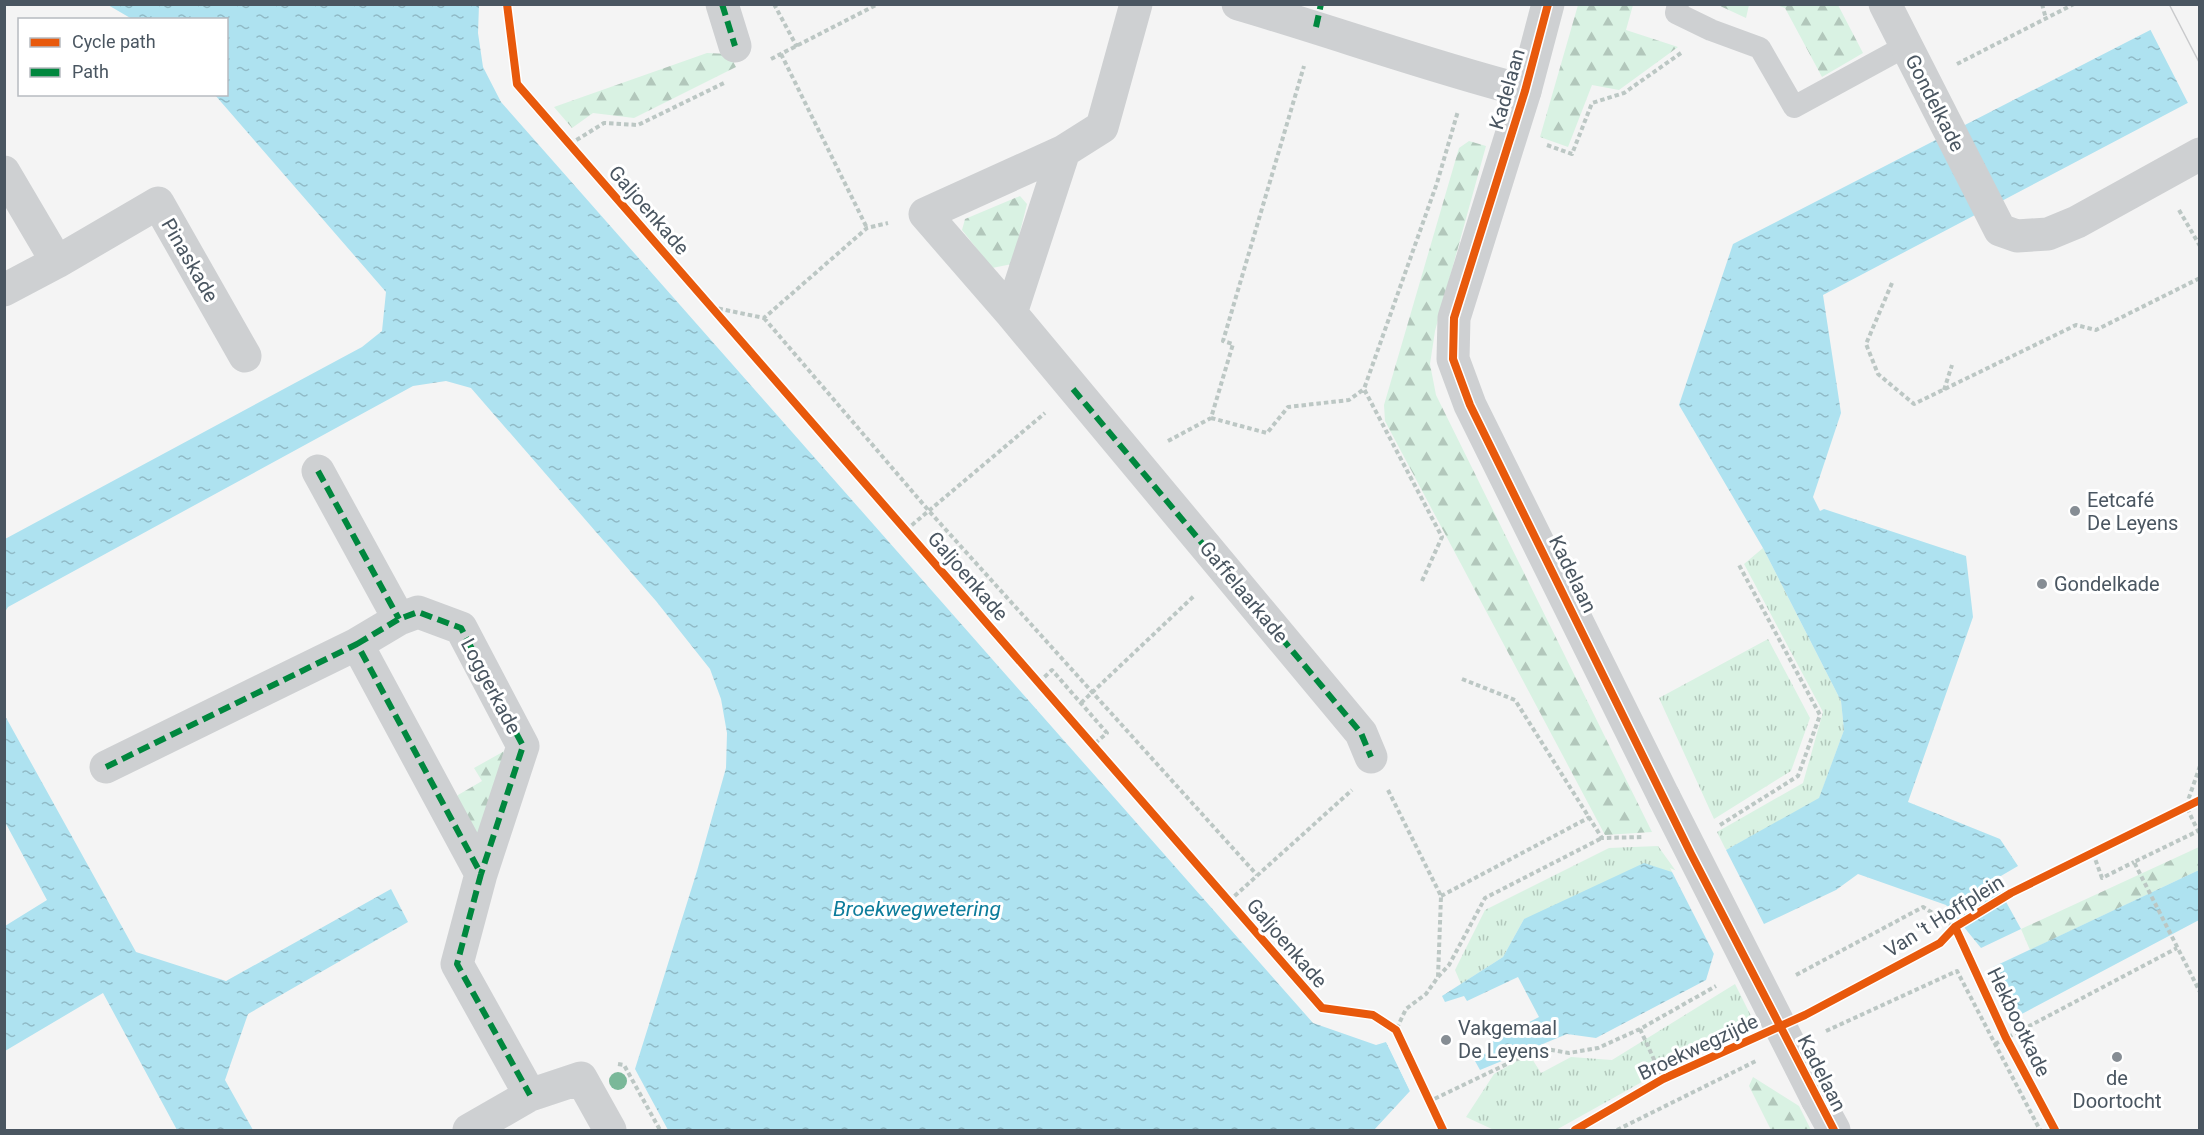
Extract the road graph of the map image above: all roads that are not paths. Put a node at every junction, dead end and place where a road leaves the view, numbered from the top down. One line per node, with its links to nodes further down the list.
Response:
1 (722, 4): 8 (street)
2 (1136, 4): 11 (street)
3 (1238, 4): 7 (street)
4 (1548, 4): 10 (street, Kadelaan)
5 (1678, 4): 9 (lane)
6 (1885, 4): 9 (street, Gondelkade)
7 (1318, 16): 10 (street)
8 (735, 46)
9 (1906, 46): 12 (street, Gondelkade)
10 (1525, 91): 27 (street, Kadelaan, bridge)
11 (1064, 151): 16 (street); 16 (street, Gaffelaarkade)
12 (2199, 154)
13 (4, 172): 14 (street)
14 (57, 262): 15 (street, Pinaskade); 17 (street, Pinaskade)
15 (4, 290)
16 (1011, 313): 21 (street, Gaffelaarkade)
17 (245, 356)
18 (318, 471): 19 (street)
19 (399, 619): 20 (street, Loggerkade); 23 (street, Loggerkade)
20 (357, 644): 22 (street, Loggerkade); 23 (street)
21 (1374, 762)
22 (106, 767)
23 (481, 874): 24 (street, Loggerkade)
24 (530, 1095): 25 (street); 26 (street)
25 (468, 1131)
26 (610, 1131)
27 (1834, 1131)

